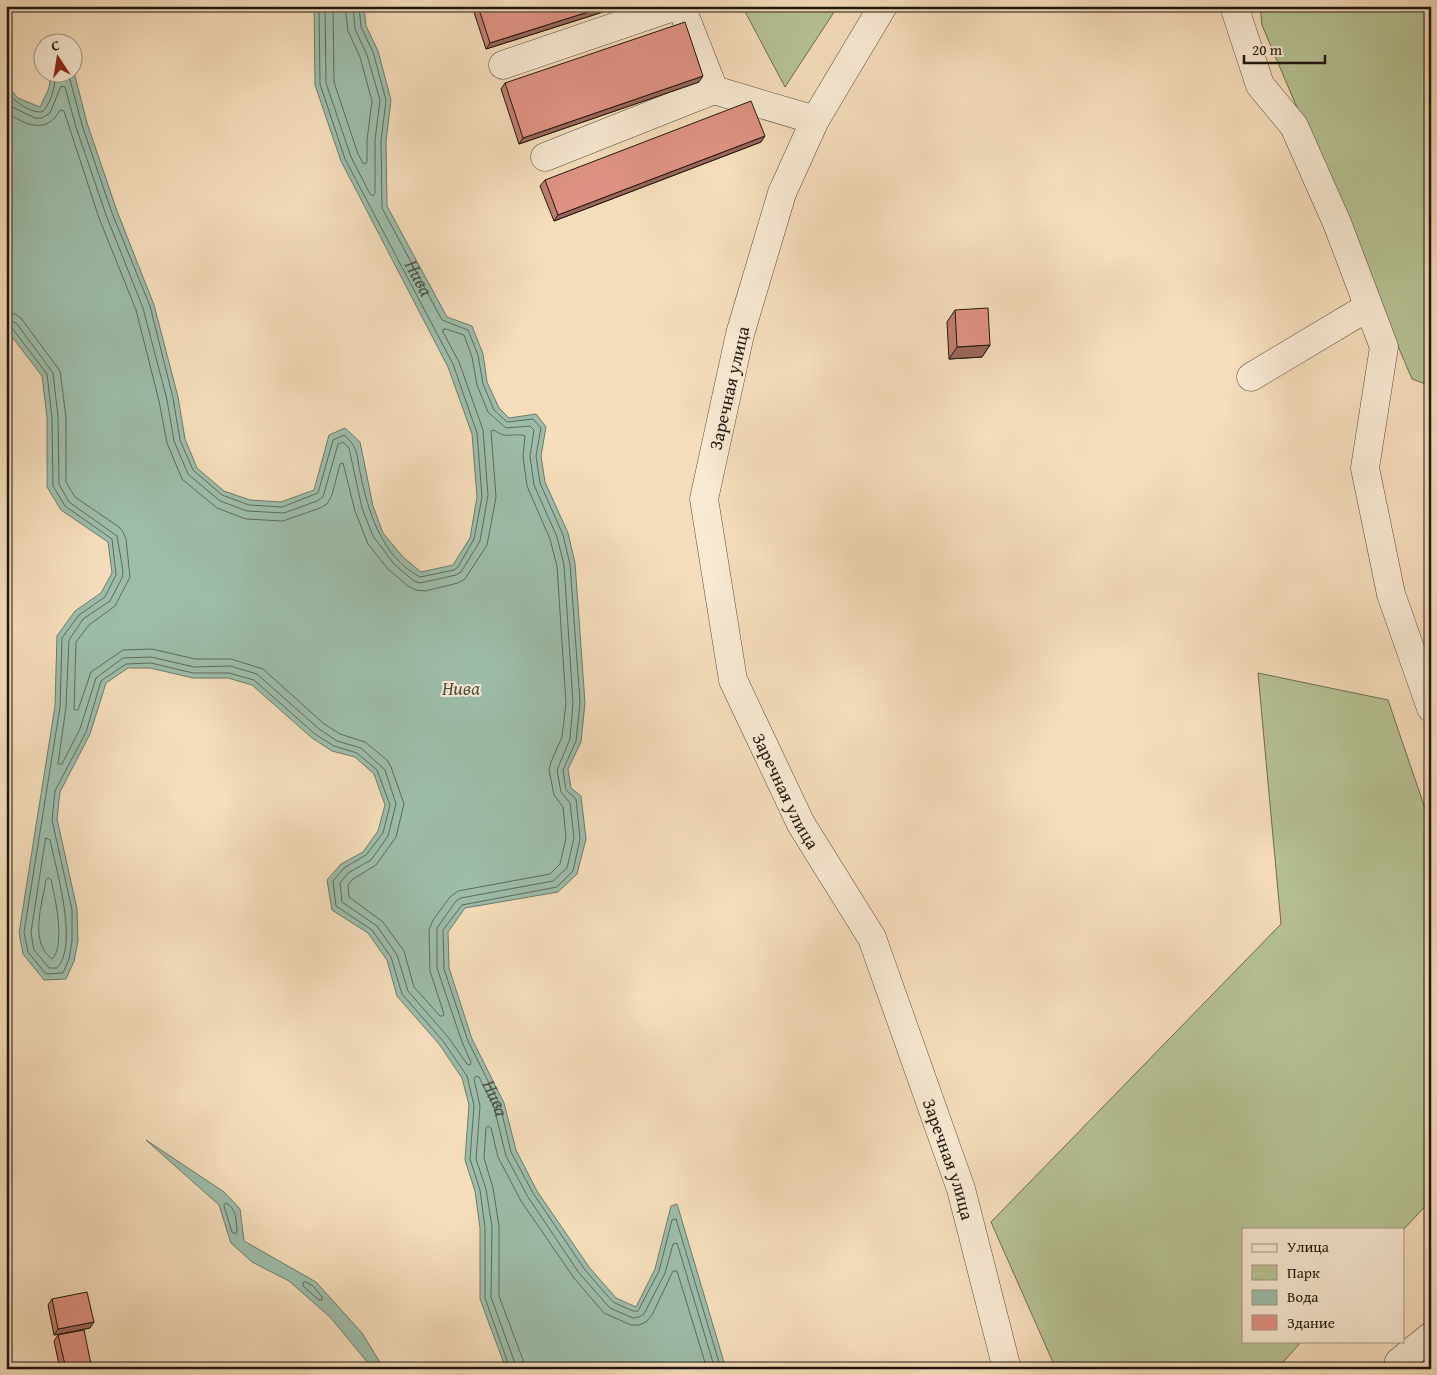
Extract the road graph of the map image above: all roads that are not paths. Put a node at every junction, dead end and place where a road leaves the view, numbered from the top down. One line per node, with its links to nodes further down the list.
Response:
1 (676, 6): 5 (street)
2 (680, 6): 6 (street)
3 (883, 6): 7 (street, Заречная улица)
4 (1234, 6): 9 (street)
5 (503, 65)
6 (714, 90): 7 (street); 8 (street)
7 (815, 120): 13 (street, Заречная улица)
8 (545, 157)
9 (1368, 307): 10 (street); 11 (street)
10 (1251, 377)
11 (1431, 708)
12 (1431, 1336): 14 (street)
13 (1007, 1369)
14 (1400, 1369)

